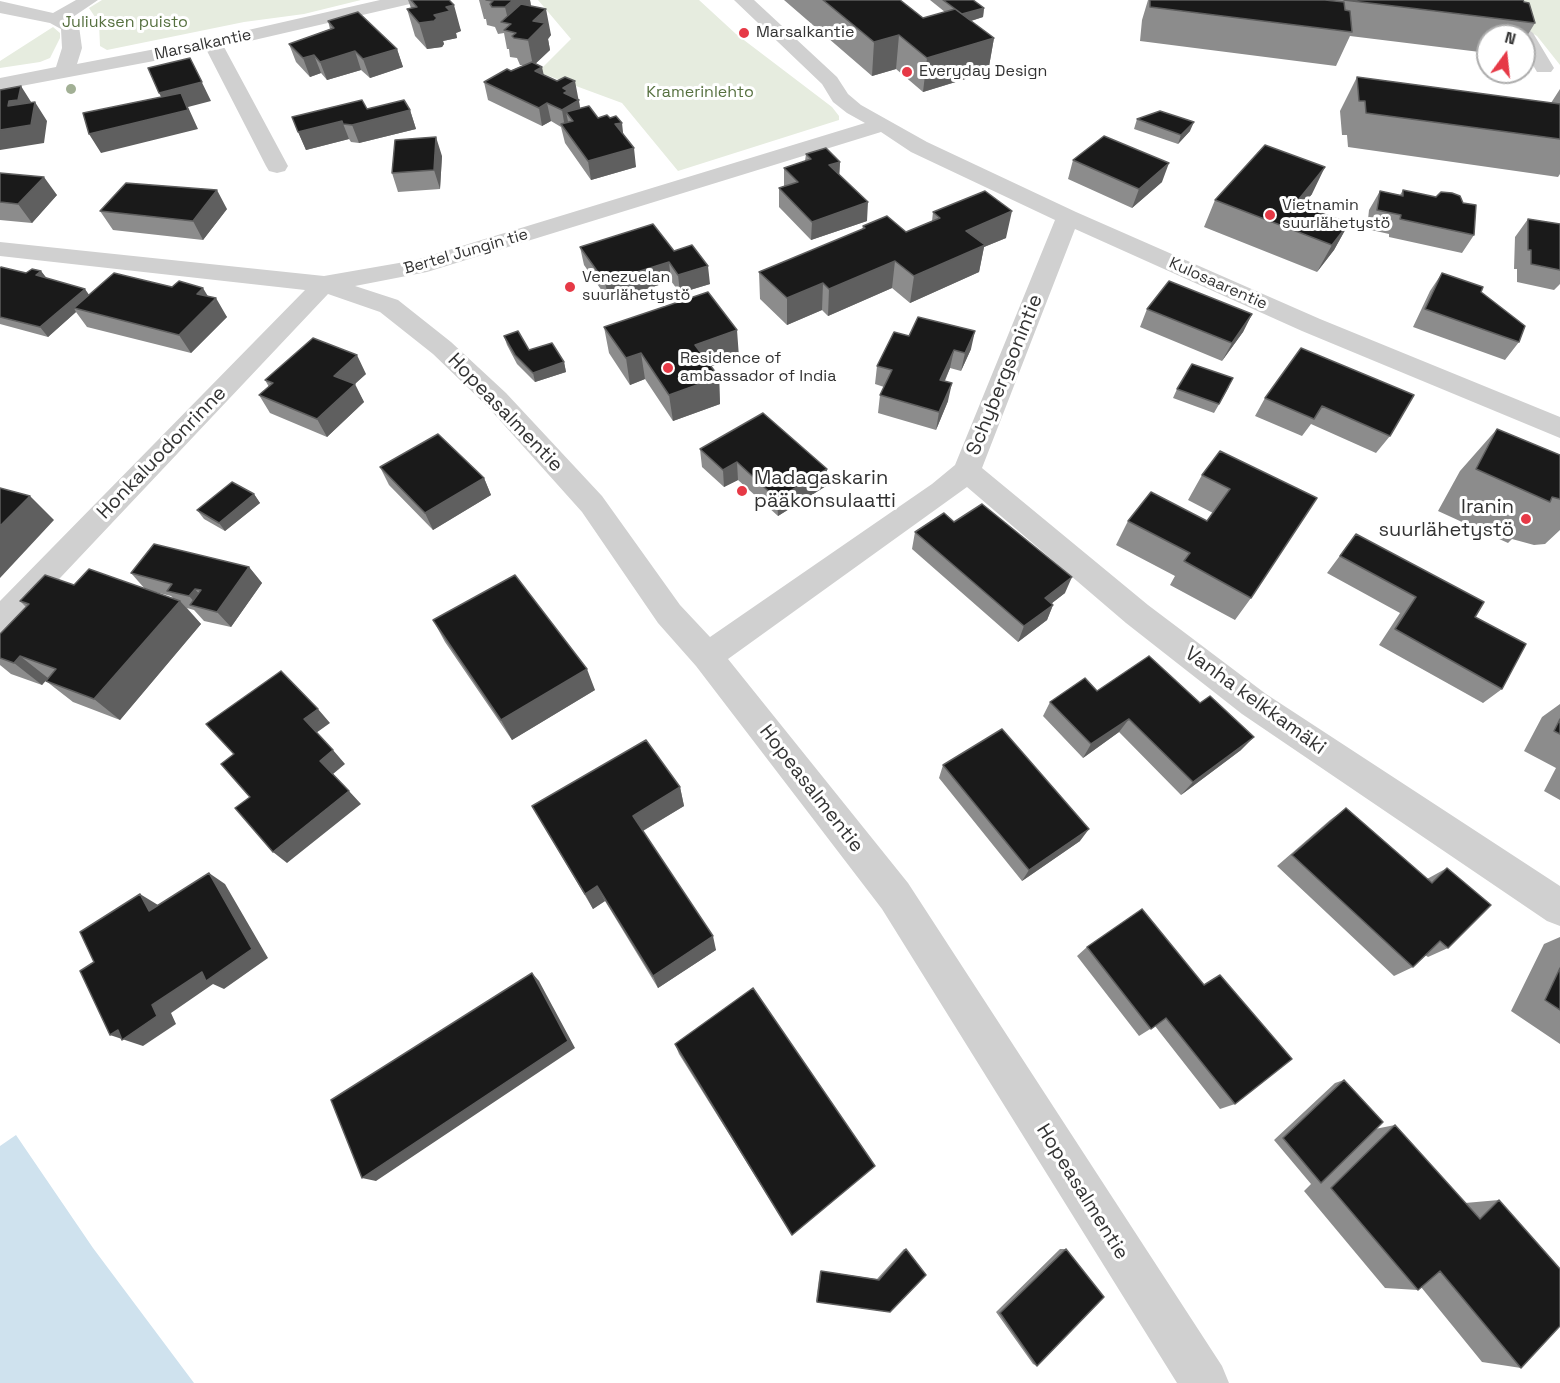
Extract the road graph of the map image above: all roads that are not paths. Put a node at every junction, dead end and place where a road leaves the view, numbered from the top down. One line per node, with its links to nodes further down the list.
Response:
1 (89, 0): 5 (street)
2 (404, 0): 6 (street, Marsalkantie)
3 (743, 0): 11 (street, Kulosaarentie)
4 (0, 7): 5 (street)
5 (56, 19): 9 (street)
6 (213, 44): 9 (street, Marsalkantie); 12 (street)
7 (1536, 54): 8 (street)
8 (1544, 68)
9 (65, 72): 10 (street, Marsalkantie)
10 (0, 84)
11 (883, 124): 13 (street, Kulosaarentie); 15 (street, Bertel Jungin tie)
12 (277, 166)
13 (1068, 217): 16 (street, Kulosaarentie); 17 (street, Schybergsonintie)
14 (0, 249): 15 (street, Bertel Jungin tie)
15 (324, 284): 18 (street, Honkaluodonrinne); 19 (street, Hopeasalmentie)
16 (1560, 428)
17 (966, 471): 19 (street, Schybergsonintie); 20 (street, Vanha kelkkamäki)
18 (0, 621)
19 (707, 656): 21 (street, Hopeasalmentie)
20 (1560, 908)
21 (1205, 1383)

